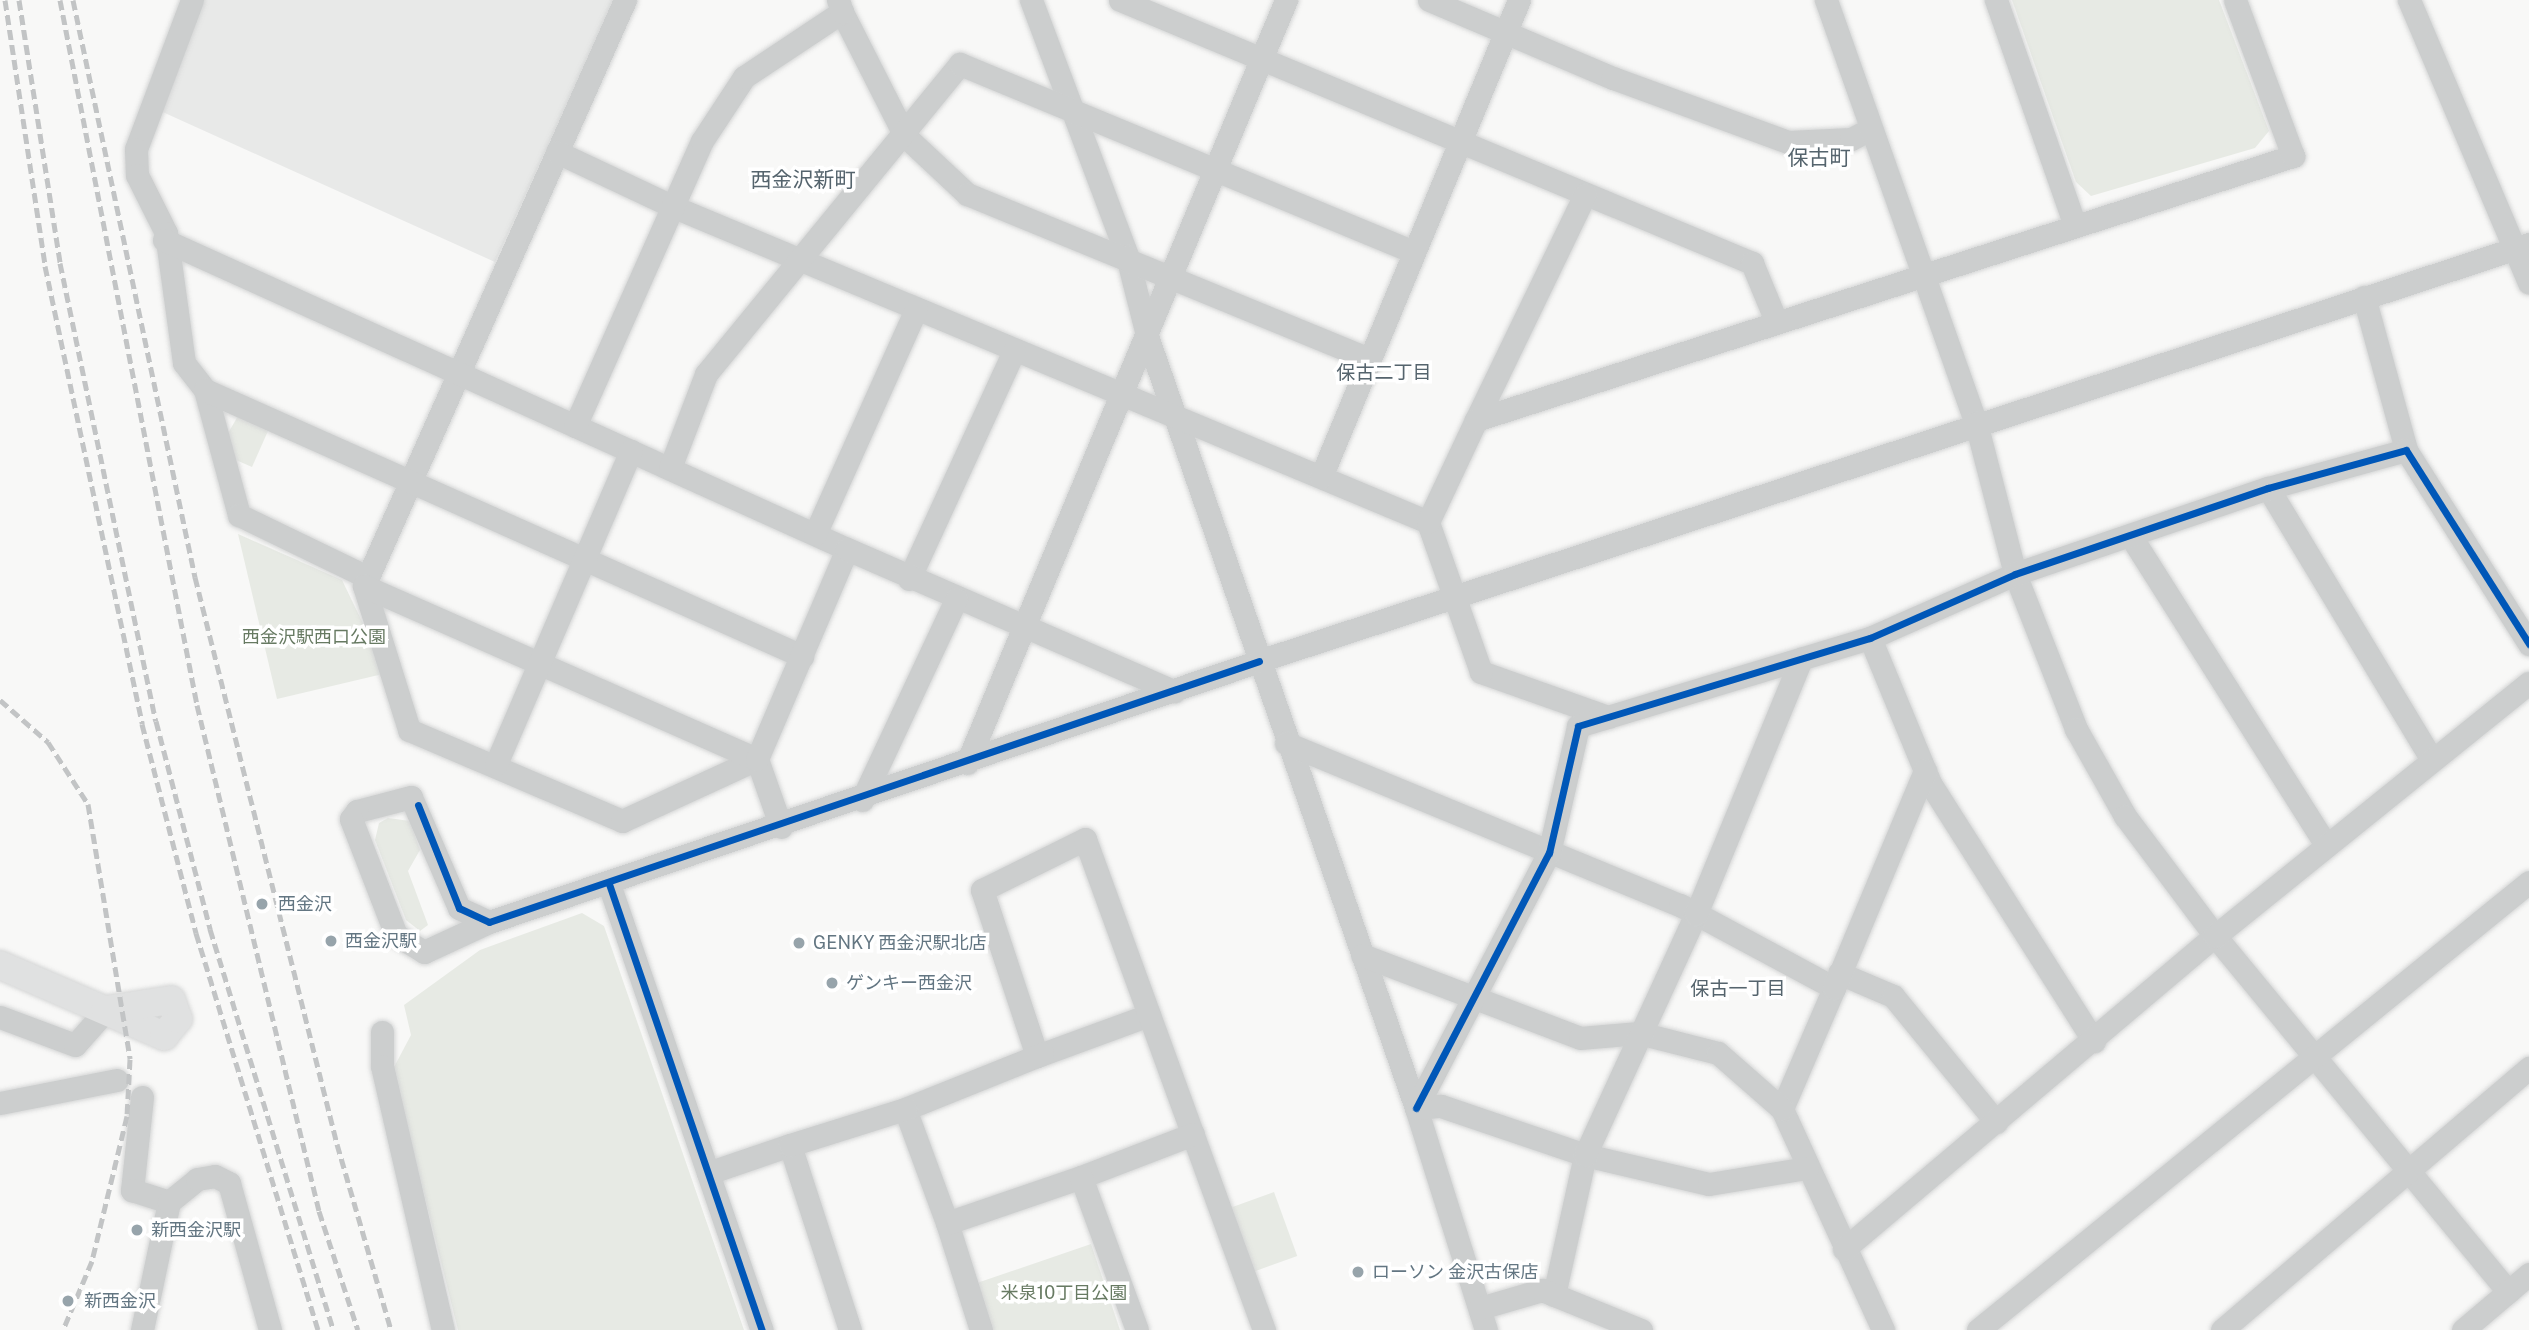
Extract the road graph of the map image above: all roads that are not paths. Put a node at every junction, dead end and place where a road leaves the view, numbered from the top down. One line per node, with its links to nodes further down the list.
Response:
1 (192, 0): 24 (street)
2 (625, 0): 19 (street)
3 (1031, 0): 15 (street)
4 (1120, 0): 14 (street)
5 (1286, 0): 14 (street)
6 (1429, 0): 13 (street)
7 (1519, 0): 13 (street)
8 (1826, 0): 16 (street)
9 (1997, 0): 23 (street)
10 (2235, 0): 23 (street)
11 (2409, 0): 25 (street)
12 (840, 6): 17 (street); 22 (street)
13 (1506, 34): 16 (street); 18 (street)
14 (1263, 57): 18 (street); 20 (street)
15 (1069, 110): 17 (street); 20 (street); 27 (street)
16 (1871, 129): 29 (street)
17 (905, 136): 27 (street); 28 (street)
18 (1459, 139): 21 (street); 26 (street)
19 (557, 152): 22 (street); 38 (street)
20 (1217, 168): 26 (street); 30 (street)
21 (1585, 195): 34 (street); 42 (street)
22 (674, 207): 28 (street); 44 (street)
23 (2074, 223): 29 (street)
24 (164, 240): 38 (street); 39 (street)
25 (2520, 247): 31 (street); 32 (street)
26 (1412, 251): 37 (street)
27 (1127, 256): 30 (street); 35 (street)
28 (805, 261): 33 (street); 47 (street)
29 (1922, 271): 34 (street); 43 (street)
30 (1170, 278): 35 (street); 37 (street)
31 (2529, 283)
32 (2364, 296): 43 (street); 45 (street)
33 (916, 309): 36 (street); 52 (street)
34 (1776, 321): 42 (street)
35 (1148, 340): 40 (street); 41 (street)
36 (1014, 351): 40 (street); 57 (street)
37 (1367, 358): 48 (street)
38 (454, 376): 44 (street); 49 (street)
39 (205, 390): 49 (street); 58 (street)
40 (1125, 393): 41 (street); 61 (street)
41 (1179, 418): 48 (street); 66 (street)
42 (1476, 420): 51 (street)
43 (1976, 423): 56 (street); 59 (street)
44 (575, 426): 46 (street)
45 (2406, 450): 50 (street); 63 (street)
46 (631, 451): 47 (street); 55 (street)
47 (670, 468): 52 (street)
48 (1321, 477): 51 (street)
49 (409, 481): 55 (street); 58 (street)
50 (2269, 488): 53 (street); 72 (street)
51 (1428, 522): 59 (street)
52 (815, 534): 54 (street)
53 (2130, 535): 56 (street); 79 (street)
54 (847, 549): 57 (street); 64 (street)
55 (588, 558): 64 (street); 67 (street)
56 (2015, 574): 62 (street); 85 (street)
57 (909, 579): 60 (street)
58 (365, 581): 67 (street); 75 (street)
59 (1452, 598): 66 (street); 70 (street)
60 (956, 599): 61 (street); 77 (street)
61 (1025, 629): 69 (street); 74 (street)
62 (1870, 638): 65 (street); 76 (street)
63 (2529, 644)
64 (802, 656): 73 (street)
65 (1801, 659): 70 (street); 83 (street)
66 (1259, 661): 69 (street); 71 (street)
67 (542, 662): 73 (street); 75 (street)
68 (2529, 683): 72 (street)
69 (1174, 691): 74 (street)
70 (1608, 717): 80 (street)
71 (1286, 743): 80 (street); 86 (street)
72 (2431, 758): 79 (street)
73 (757, 759): 75 (street); 78 (street)
74 (967, 763): 77 (street)
75 (496, 764)
76 (1925, 771): 88 (street); 95 (street)
77 (862, 800): 78 (street)
78 (781, 827): 82 (street)
79 (2326, 845): 85 (street)
80 (1549, 853): 83 (street); 89 (street)
81 (2529, 882): 97 (street)
82 (609, 884): 84 (street); 110 (street)
83 (1696, 914): 88 (street); 94 (street)
84 (489, 922): 84 (street)
85 (2215, 936): 95 (street); 97 (street)
86 (1362, 955): 89 (street); 102 (street)
87 (0, 965): 90 (main road)
88 (1837, 981): 104 (street); 105 (street)
89 (1473, 997): 94 (street); 102 (street)
90 (106, 1010): 92 (street)
91 (1149, 1015): 96 (street); 96 (street); 106 (street)
92 (0, 1017)
93 (382, 1032): 122 (street)
94 (1639, 1033): 104 (street); 108 (street)
95 (2094, 1041): 105 (street)
96 (1042, 1054): 103 (street)
97 (2314, 1058): 111 (street); 131 (street)
98 (2529, 1068): 111 (street)
99 (117, 1080): 101 (street)
100 (142, 1097): 113 (street)
101 (0, 1103)
102 (1416, 1108): 108 (street); 119 (street)
103 (905, 1109): 107 (street); 114 (street)
104 (1782, 1110): 109 (street)
105 (1996, 1122): 115 (street)
106 (1193, 1134): 112 (street); 127 (street)
107 (790, 1145): 110 (street); 124 (street)
108 (1585, 1155): 109 (street); 118 (street)
109 (1807, 1167): 115 (street)
110 (708, 1174): 123 (street)
111 (2405, 1174): 117 (street); 132 (street)
112 (1081, 1177): 114 (street); 126 (street)
113 (169, 1202): 120 (street); 121 (street)
114 (947, 1223): 125 (street)
115 (1844, 1249): 130 (street)
116 (2529, 1274): 117 (street)
117 (2508, 1292): 133 (street)
118 (1554, 1295): 119 (street); 129 (street)
119 (1480, 1308): 128 (street)
120 (142, 1330)
121 (270, 1330)
122 (443, 1330)
123 (762, 1330)
124 (850, 1330)
125 (981, 1330)
126 (1137, 1330)
127 (1264, 1330)
128 (1486, 1330)
129 (1641, 1330)
130 (1883, 1330)
131 (1978, 1330)
132 (2222, 1330)
133 (2463, 1330)

